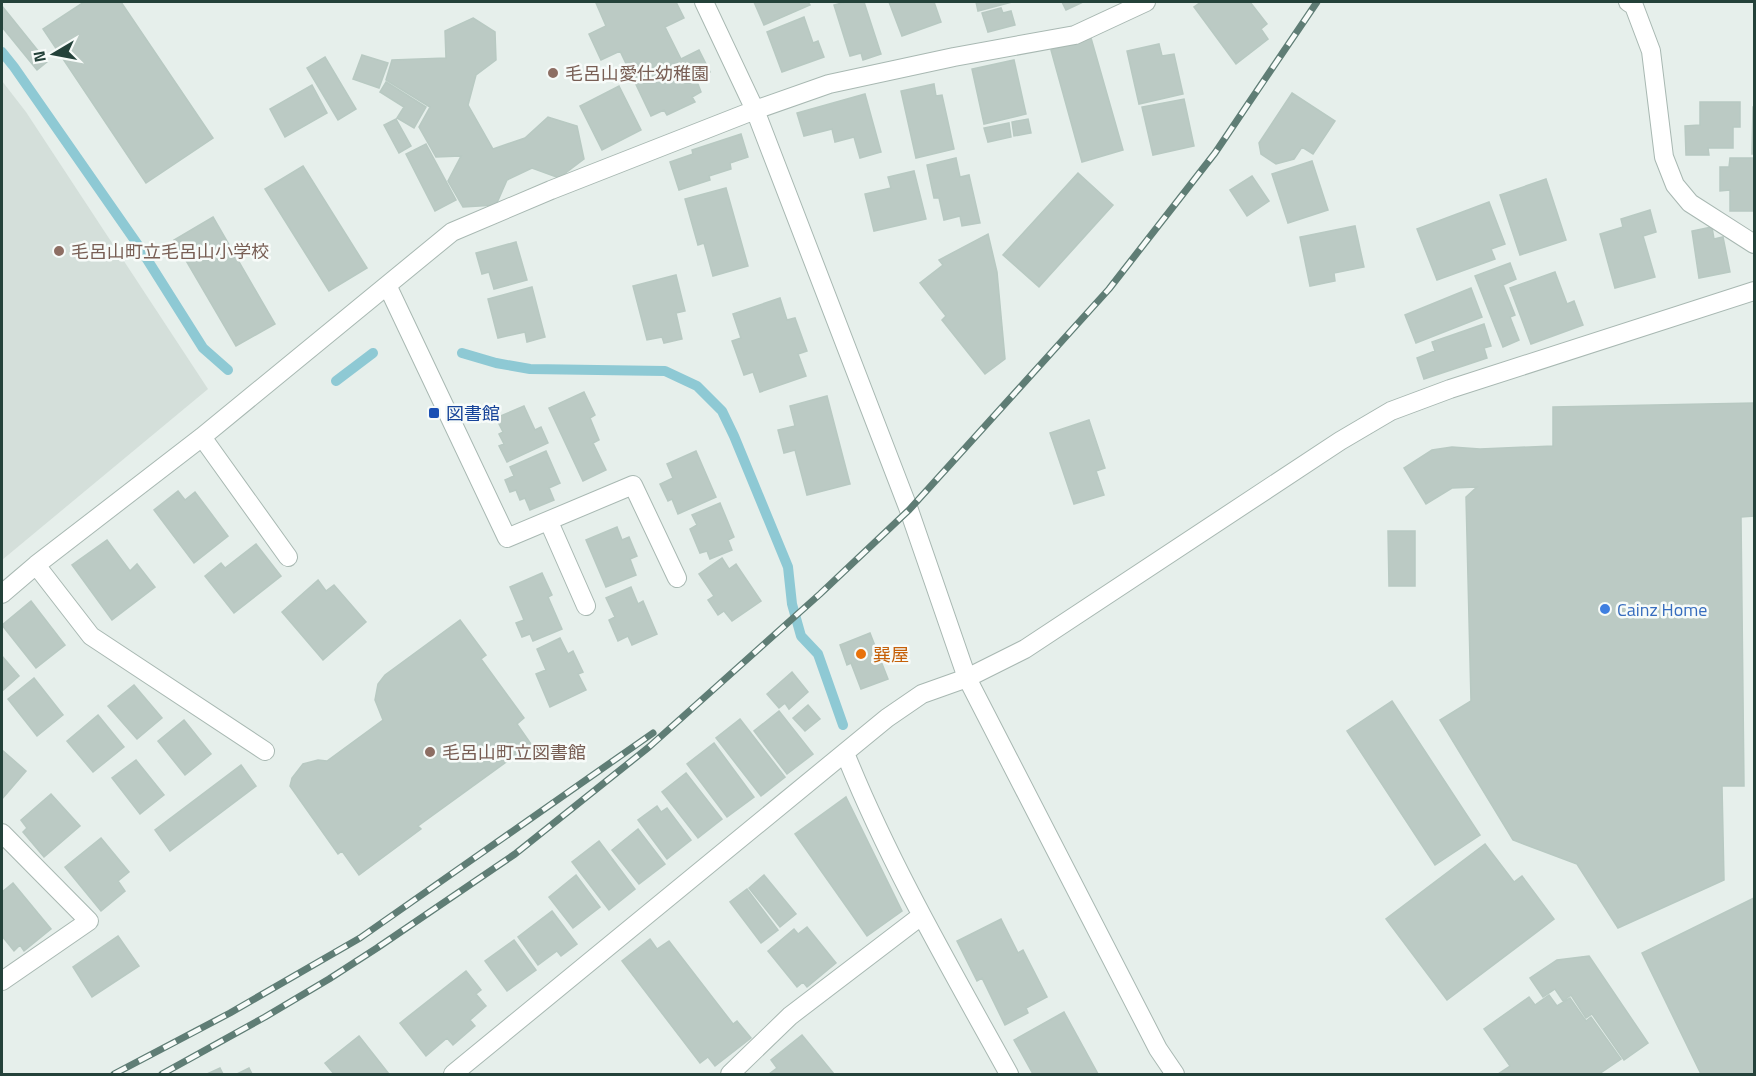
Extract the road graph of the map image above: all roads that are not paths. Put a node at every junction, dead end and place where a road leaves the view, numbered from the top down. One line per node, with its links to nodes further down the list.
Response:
1 (704, 2): 4 (street)
2 (1146, 2): 4 (street)
3 (1628, 2): 5 (street)
4 (755, 110): 6 (street); 15 (street)
5 (1755, 244)
6 (388, 287): 8 (street); 9 (street)
7 (1755, 291): 15 (street)
8 (202, 437): 10 (street); 11 (street)
9 (549, 522): 12 (street); 14 (street)
10 (288, 557)
11 (36, 565): 13 (street); 16 (street)
12 (677, 578)
13 (2, 594)
14 (586, 606)
15 (968, 678): 17 (street); 24 (street)
16 (265, 751)
17 (845, 753): 19 (street); 21 (street)
18 (2, 833): 20 (street)
19 (921, 916): 22 (street); 23 (street)
20 (2, 981)
21 (453, 1074)
22 (730, 1074)
23 (1009, 1074)
24 (1174, 1074)

